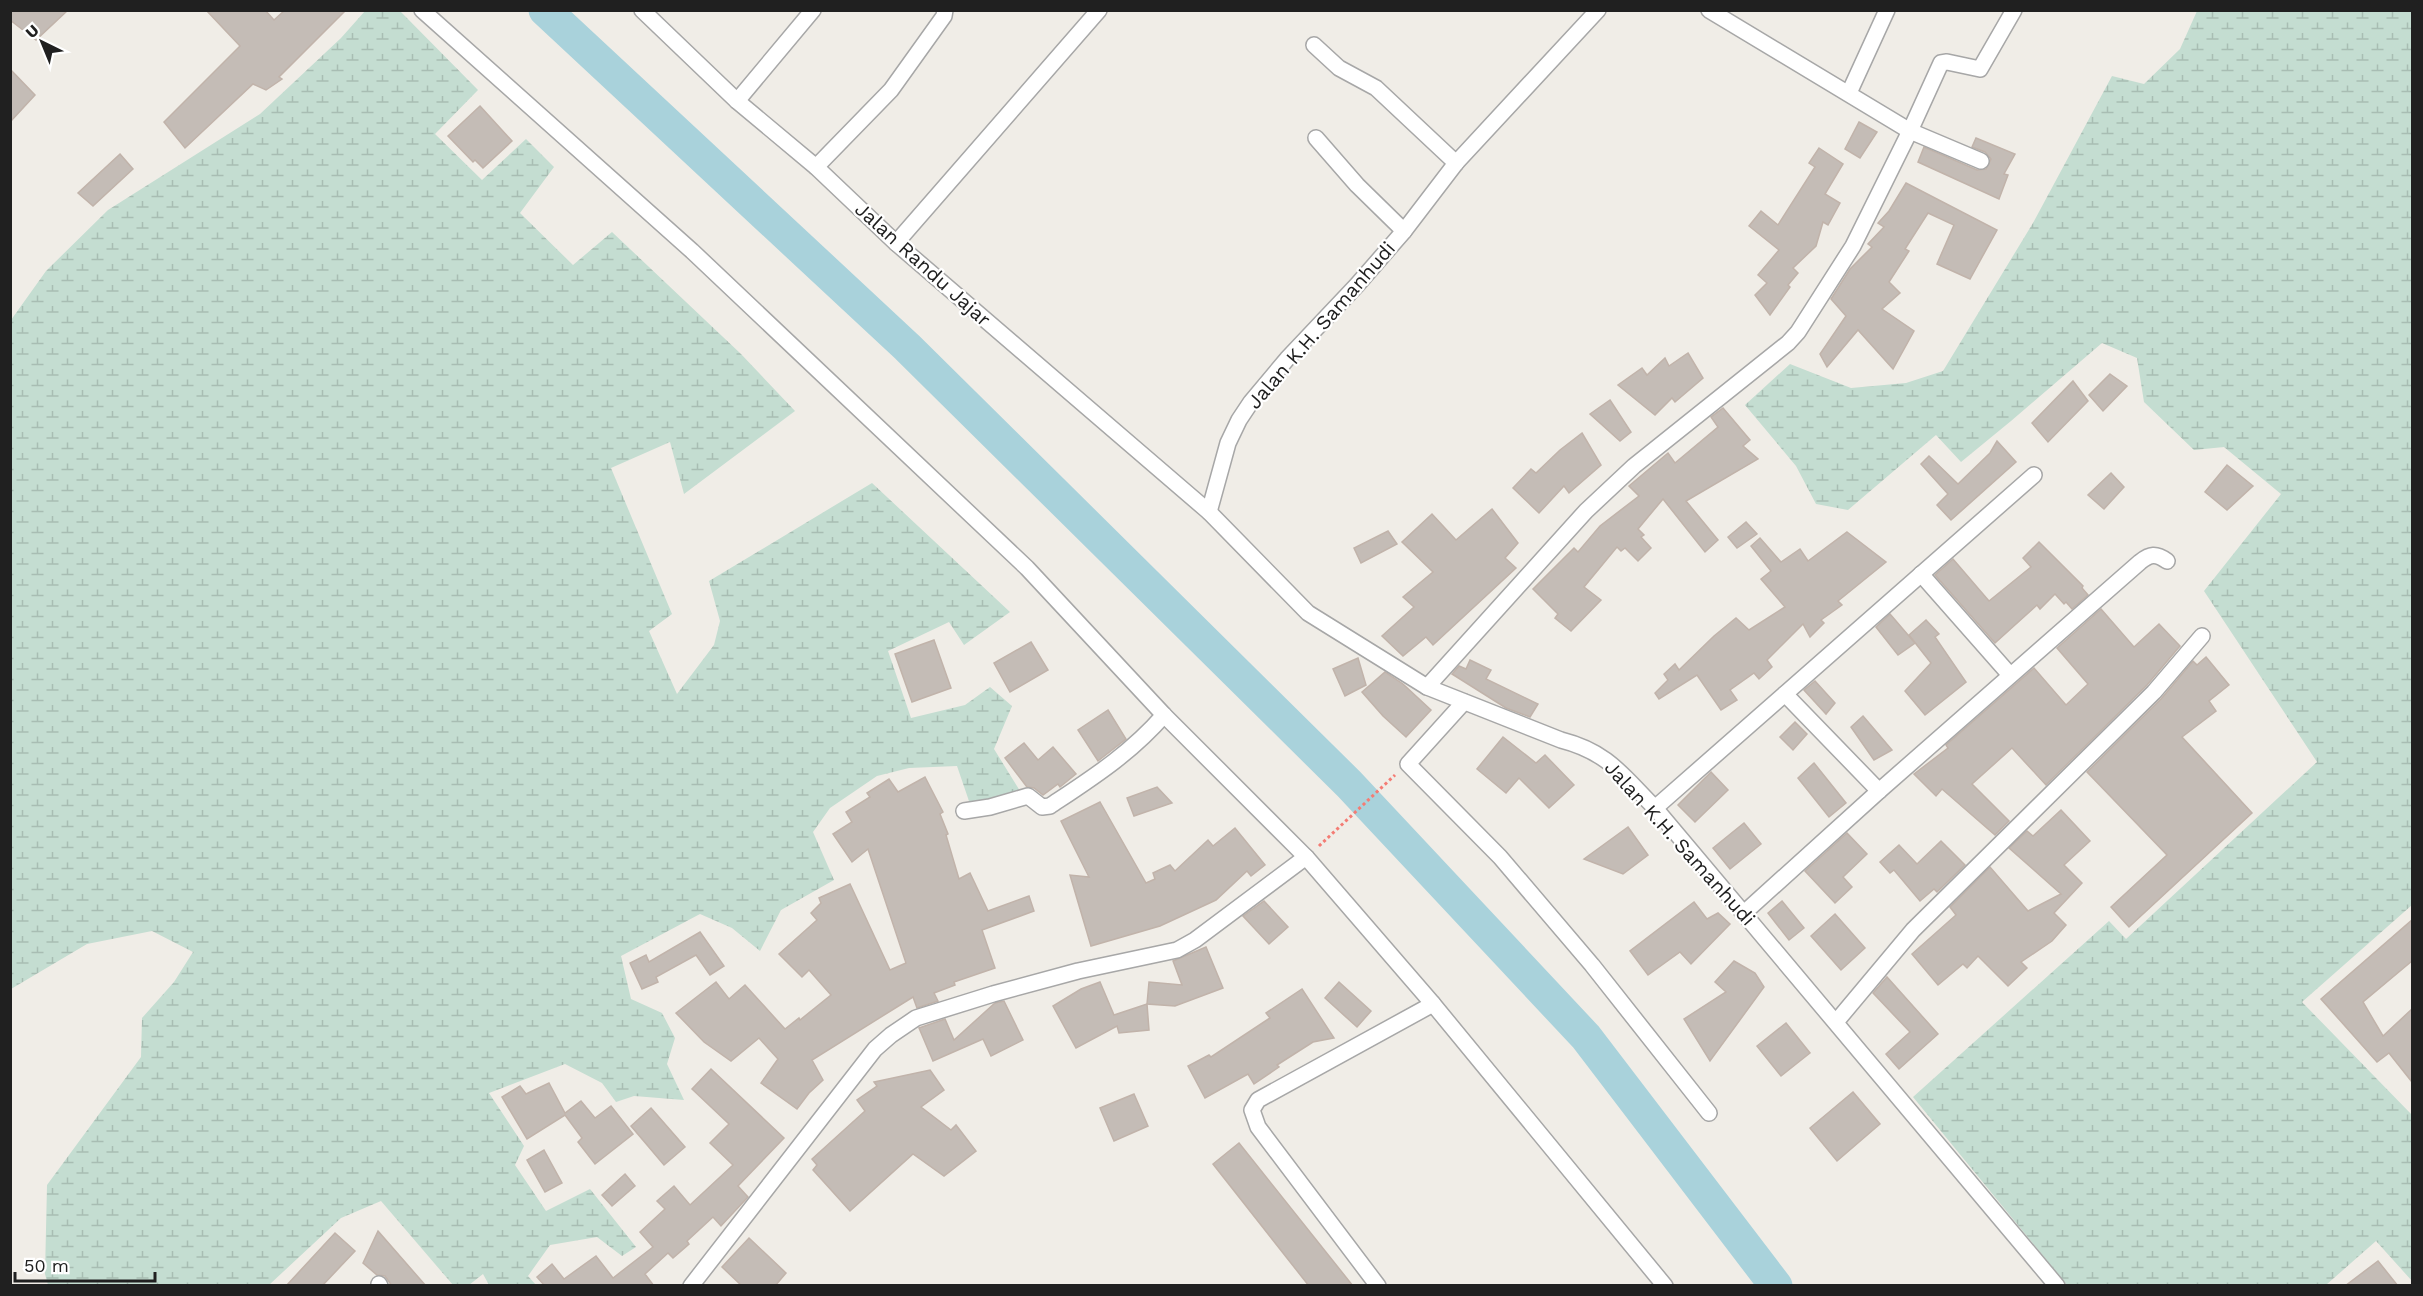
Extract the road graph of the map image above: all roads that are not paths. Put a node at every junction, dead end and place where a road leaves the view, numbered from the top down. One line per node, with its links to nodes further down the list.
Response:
1 (422, 10): 29 (street)
2 (642, 10): 12 (street, Jalan Randu Jajar)
3 (813, 10): 12 (street)
4 (945, 10): 17 (street)
5 (1099, 10): 19 (street)
6 (1598, 10): 16 (street, Jalan K.H. Samanhudi)
7 (1709, 10): 11 (street)
8 (1887, 10): 11 (street)
9 (2014, 10): 13 (street)
10 (1314, 45): 16 (street)
11 (1849, 93): 13 (street)
12 (736, 101): 17 (street, Jalan Randu Jajar)
13 (1910, 131): 15 (street); 26 (street)
14 (1316, 138): 18 (street)
15 (1981, 161)
16 (1456, 163): 18 (street, Jalan K.H. Samanhudi)
17 (816, 167): 19 (street, Jalan Randu Jajar)
18 (1404, 231): 21 (street, Jalan K.H. Samanhudi)
19 (896, 243): 21 (street, Jalan Randu Jajar)
20 (2034, 475): 23 (street)
21 (1209, 512): 26 (street, Jalan K.H. Samanhudi)
22 (2167, 561): 25 (street)
23 (1921, 574): 25 (street); 27 (street)
24 (2202, 636): 36 (street)
25 (2010, 675): 30 (street)
26 (1427, 687): 28 (street, Jalan K.H. Samanhudi)
27 (1785, 694): 30 (street); 31 (street)
28 (1464, 702): 31 (street, Jalan K.H. Samanhudi); 37 (street)
29 (1164, 715): 32 (street); 33 (street)
30 (1879, 791): 34 (street)
31 (1654, 808): 34 (street, Jalan K.H. Samanhudi)
32 (964, 811)
33 (1306, 857): 35 (street); 38 (street)
34 (1744, 913): 36 (street, Jalan K.H. Samanhudi)
35 (1433, 1004): 39 (street); 40 (street)
36 (1836, 1022): 41 (street, Jalan K.H. Samanhudi)
37 (1709, 1113)
38 (691, 1286)
39 (1378, 1286)
40 (1665, 1286)
41 (2057, 1286)

